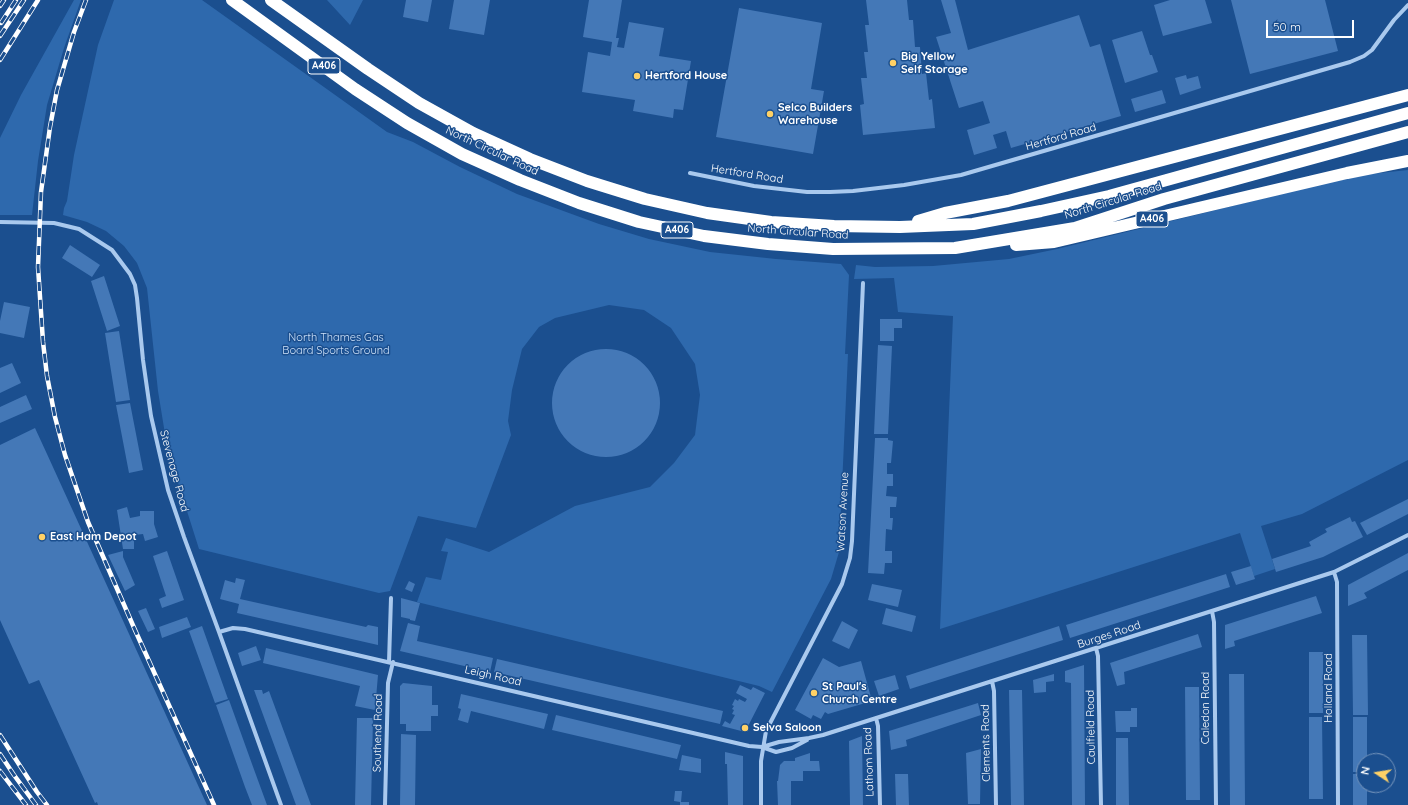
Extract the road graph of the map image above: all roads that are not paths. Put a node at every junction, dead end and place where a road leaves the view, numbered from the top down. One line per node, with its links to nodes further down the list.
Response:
1 (232, 0): 11 (highway, North Circular Road / A406)
2 (271, 0): 10 (highway, North Circular Road / A406)
3 (1408, 5): 8 (street, Hertford Road)
4 (1408, 95): 10 (highway, A406)
5 (1408, 113): 10 (highway, North Circular Road / A406)
6 (1408, 132): 11 (highway, North Circular Road / A406)
7 (1408, 161): 11 (highway, A406)
8 (690, 173)
9 (0, 222): 17 (street, Stevenage Road)
10 (900, 227)
11 (955, 248)
12 (863, 283): 23 (street, Watson Avenue)
13 (1408, 535): 14 (street, Burges Road)
14 (1334, 572): 16 (street, Burges Road); 31 (street, Holland Road)
15 (391, 598): 19 (street, Southend Road)
16 (1212, 611): 18 (street, Burges Road); 30 (street, Caledon Road)
17 (219, 632): 19 (street, Leigh Road); 24 (street, Stevenage Road)
18 (1096, 648): 20 (street, Burges Road); 29 (street, Caulfield Road)
19 (391, 662): 23 (street, Leigh Road); 25 (street, Southend Road)
20 (992, 681): 21 (street, Burges Road); 28 (street, Clements Road)
21 (876, 718): 22 (street, Burges Road); 27 (street, Lathom Road)
22 (809, 738): 23 (street, Burges Road); 23 (street, Burges Road)
23 (762, 747): 26 (street)
24 (281, 805)
25 (385, 805)
26 (761, 805)
27 (880, 805)
28 (996, 805)
29 (1101, 805)
30 (1216, 805)
31 (1338, 805)

